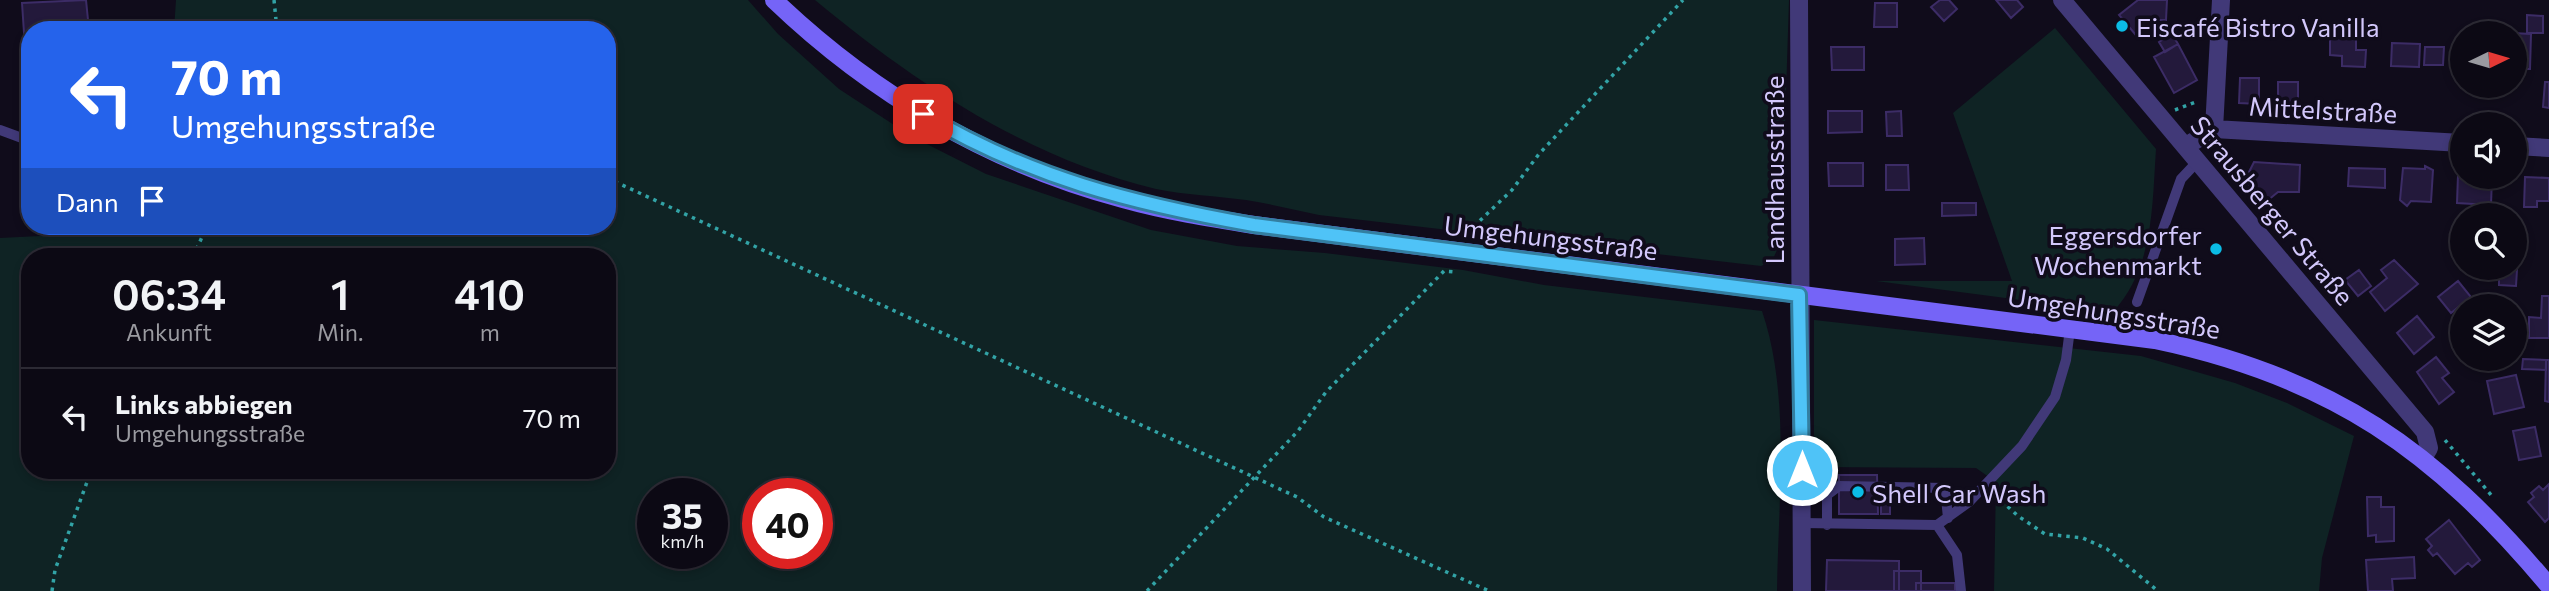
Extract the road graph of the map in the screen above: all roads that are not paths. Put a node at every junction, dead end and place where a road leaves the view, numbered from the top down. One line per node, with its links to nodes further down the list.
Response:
1 (774, 0): 13 (main road, Umgehungsstraße)
2 (1799, 0): 13 (street, Landhausstraße)
3 (2062, 0): 9 (street, Strausberger Straße)
4 (2221, 0): 5 (street)
5 (2214, 129): 8 (street, Mittelstraße); 9 (street, Mittelstraße)
6 (0, 130): 7 (lane)
7 (21, 138)
8 (2450, 142)
9 (2186, 146): 12 (street, Strausberger Straße)
10 (2527, 147): 11 (street)
11 (2549, 148)
12 (2198, 161): 14 (lane); 17 (street, Strausberger Straße)
13 (1799, 295): 15 (main road, Umgehungsstraße); 19 (street, Landhausstraße)
14 (2137, 302)
15 (2070, 329): 16 (main road, Umgehungsstraße); 18 (lane)
16 (2364, 419): 17 (main road, Strausberger Straße)
17 (2426, 453): 22 (main road, Strausberger Straße)
18 (1948, 518): 20 (lane); 21 (lane)
19 (1802, 523): 20 (lane); 23 (street, Landhausstraße)
20 (1827, 525): 21 (lane)
21 (1937, 525): 24 (lane)
22 (2549, 586)
23 (1802, 591)
24 (1961, 591)

